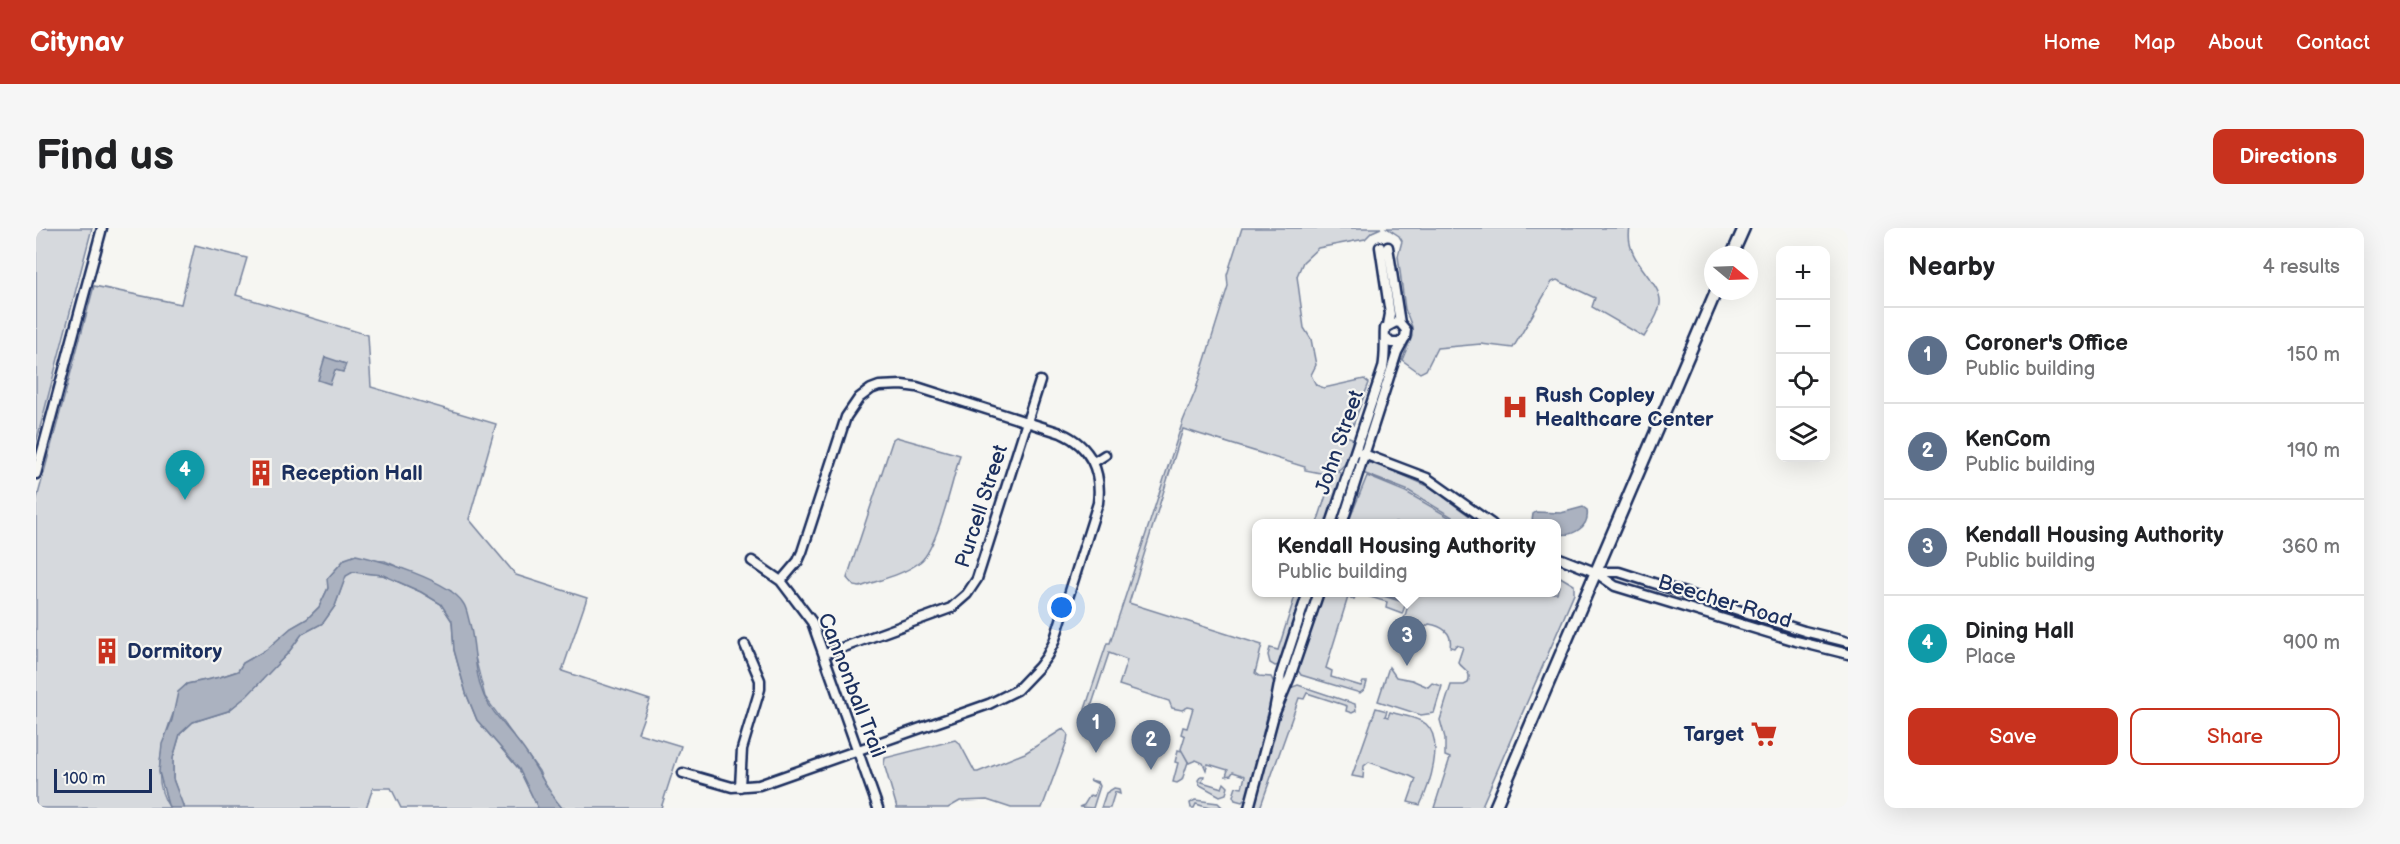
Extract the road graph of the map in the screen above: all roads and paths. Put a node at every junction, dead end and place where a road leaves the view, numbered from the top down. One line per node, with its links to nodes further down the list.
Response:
1 (102, 228): 16 (street)
2 (1744, 228): 3 (main road)
3 (1736, 246)
4 (1712, 300): 22 (main road)
5 (1400, 323): 6 (street); 6 (street); 8 (street)
6 (1388, 325): 7 (street)
7 (1385, 337): 8 (street); 9 (street, John Street)
8 (1405, 338): 9 (street, John Street)
9 (1386, 373): 12 (street, John Street); 13 (street, John Street)
10 (1040, 381): 11 (street, Purcell Street)
11 (1027, 422): 15 (street); 23 (street); 28 (street, Purcell Street)
12 (1355, 451): 13 (street); 17 (street, John Street)
13 (1366, 454): 18 (street, John Street); 19 (street)
14 (1105, 455): 15 (street)
15 (1094, 462): 31 (street)
16 (36, 474)
17 (1333, 519)
18 (1344, 519)
19 (1485, 519)
20 (1561, 559): 22 (street, Beecher Road)
21 (752, 561): 23 (street, Cannonball Trail)
22 (1595, 572): 26 (street, Beecher Road); 29 (street, Beecher Road); 36 (main road)
23 (782, 581): 28 (street, Cannonball Trail)
24 (1306, 597): 30 (street)
25 (1317, 597): 30 (street)
26 (1848, 642)
27 (745, 645): 33 (street)
28 (825, 654): 31 (street, Cannonball Trail)
29 (1848, 654)
30 (1274, 715): 35 (street)
31 (858, 750): 33 (street); 34 (street, Cannonball Trail)
32 (683, 773): 33 (street)
33 (740, 787)
34 (878, 808)
35 (1249, 808)
36 (1495, 808)

